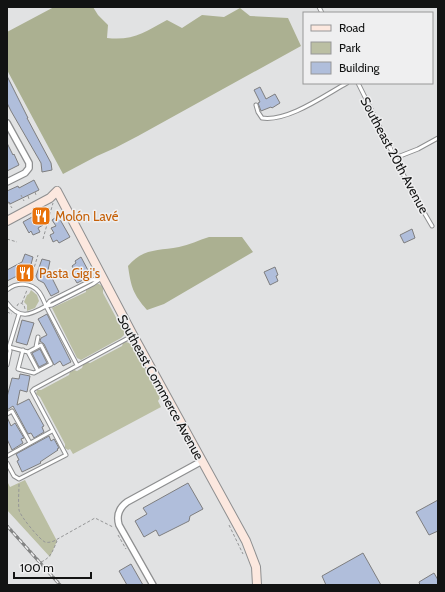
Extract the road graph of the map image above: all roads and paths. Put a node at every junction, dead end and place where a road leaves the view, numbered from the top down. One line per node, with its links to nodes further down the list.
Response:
1 (346, 84): 3 (lane)
2 (358, 84): 6 (lane, Southeast 20th Avenue)
3 (256, 105)
4 (7, 123): 7 (street)
5 (438, 138): 6 (lane)
6 (395, 158): 19 (lane, Southeast 20th Avenue)
7 (7, 182)
8 (57, 191): 17 (street); 18 (street); 24 (street, Southeast Commerce Avenue)
9 (35, 192): 11 (path)
10 (21, 195): 14 (path)
11 (36, 195)
12 (28, 196): 13 (path)
13 (29, 199)
14 (24, 201)
15 (8, 202): 17 (path)
16 (54, 203): 21 (path)
17 (9, 212)
18 (7, 221)
19 (432, 226)
20 (7, 239): 22 (path)
21 (43, 239)
22 (17, 242)
23 (38, 255): 25 (path)
24 (102, 277): 29 (lane); 35 (street, Southeast Commerce Avenue)
25 (28, 285): 26 (lane); 28 (path); 29 (lane)
26 (7, 290)
27 (7, 303): 33 (lane)
28 (22, 303): 30 (path); 31 (path)
29 (46, 306): 33 (lane); 42 (lane)
30 (16, 308)
31 (25, 311)
32 (7, 312): 34 (path)
33 (19, 314): 37 (lane)
34 (14, 316)
35 (133, 335): 42 (lane); 48 (street, Southeast Commerce Avenue)
36 (38, 337): 38 (lane)
37 (8, 347): 39 (lane); 41 (lane)
38 (36, 347): 40 (lane); 43 (lane)
39 (23, 350): 40 (lane); 43 (lane)
40 (28, 352): 43 (lane)
41 (7, 365)
42 (77, 365): 45 (lane)
43 (38, 371)
44 (7, 414): 46 (lane)
45 (52, 431): 46 (lane); 50 (lane)
46 (30, 443): 47 (lane)
47 (7, 456)
48 (202, 461): 53 (street); 59 (street, Southeast Commerce Avenue)
49 (7, 463): 50 (lane)
50 (18, 479): 54 (path)
51 (227, 521): 55 (path)
52 (7, 524): 56 (path)
53 (119, 525): 54 (path); 58 (street)
54 (56, 540): 56 (path)
55 (245, 558)
56 (41, 562): 57 (path)
57 (62, 585)
58 (153, 585)
59 (257, 585)

